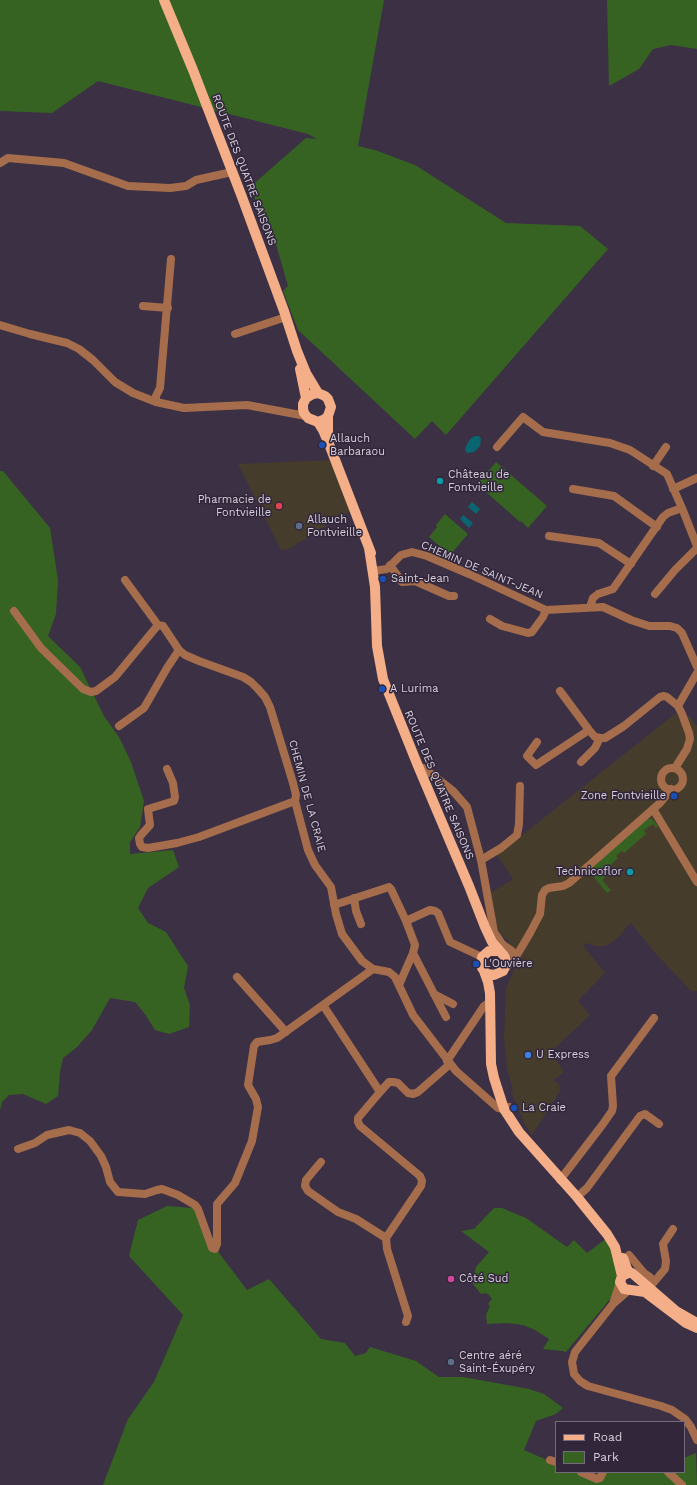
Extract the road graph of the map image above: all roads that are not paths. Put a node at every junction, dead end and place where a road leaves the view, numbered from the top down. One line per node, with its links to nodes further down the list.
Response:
1 (164, 0): 3 (main road, ROUTE DES QUATRE SAISONS)
2 (0, 163): 3 (street)
3 (232, 172): 7 (main road, ROUTE DES QUATRE SAISONS)
4 (171, 259): 6 (street)
5 (143, 306): 6 (street)
6 (168, 308): 13 (street)
7 (286, 317): 9 (street); 10 (main road, ROUTE DES QUATRE SAISONS)
8 (0, 325): 13 (street)
9 (235, 334)
10 (297, 351): 11 (main road, ROUTE DES QUATRE SAISONS); 12 (main road, ROUTE DES QUATRE SAISONS)
11 (318, 393): 12 (main road); 16 (main road, ROUTE DES QUATRE SAISONS)
12 (304, 401): 14 (street); 15 (main road, ROUTE DES QUATRE SAISONS)
13 (156, 402): 14 (street)
14 (292, 413): 15 (street)
15 (306, 416): 17 (main road)
16 (328, 416): 17 (main road); 18 (main road, ROUTE DES QUATRE SAISONS)
17 (318, 422): 18 (main road, ROUTE DES QUATRE SAISONS)
18 (329, 444): 31 (main road, ROUTE DES QUATRE SAISONS)
19 (497, 447): 21 (street)
20 (666, 447): 21 (street)
21 (654, 466): 24 (street)
22 (697, 478): 24 (street)
23 (573, 488): 26 (street)
24 (673, 489): 25 (street)
25 (682, 508): 26 (street); 28 (street)
26 (657, 527): 29 (street)
27 (549, 536): 29 (street)
28 (697, 547): 33 (street)
29 (631, 564): 35 (street)
30 (390, 565): 31 (street, CHEMIN DE SAINT-JEAN); 34 (street); 36 (street, CHEMIN DE SAINT-JEAN)
31 (375, 568): 50 (main road, ROUTE DES QUATRE SAISONS)
32 (125, 580): 39 (street, CHEMIN DE LA CRAIE)
33 (655, 594)
34 (454, 596)
35 (590, 607): 36 (street); 41 (street)
36 (546, 610): 38 (street)
37 (14, 611): 39 (street)
38 (490, 619)
39 (158, 625): 40 (street, CHEMIN DE LA CRAIE)
40 (179, 650): 45 (street); 55 (street, CHEMIN DE LA CRAIE)
41 (697, 667)
42 (697, 673): 44 (street)
43 (560, 691): 46 (street)
44 (678, 706): 47 (street); 51 (street)
45 (119, 726)
46 (588, 730): 47 (street); 48 (street)
47 (600, 738): 49 (street)
48 (537, 742)
49 (581, 762)
50 (418, 766): 57 (street); 63 (main road, ROUTE DES QUATRE SAISONS)
51 (675, 768): 54 (street); 54 (street)
52 (167, 769): 55 (street)
53 (520, 786): 57 (street)
54 (671, 790): 56 (street)
55 (295, 801): 60 (street, CHEMIN DE LA CRAIE)
56 (653, 809): 58 (street); 66 (street)
57 (481, 860): 66 (street)
58 (697, 882)
59 (354, 898): 60 (street); 61 (street); 62 (street)
60 (334, 905): 67 (street, CHEMIN DE LA CRAIE)
61 (406, 921): 64 (street); 65 (street)
62 (361, 924)
63 (485, 927): 65 (main road, ROUTE DES QUATRE SAISONS); 66 (main road, ROUTE DES QUATRE SAISONS)
64 (413, 953): 71 (street); 72 (street)
65 (484, 955): 66 (main road); 68 (main road, ROUTE DES QUATRE SAISONS)
66 (506, 955): 69 (main road)
67 (373, 969): 71 (street, CHEMIN DE LA CRAIE); 75 (street)
68 (484, 971): 69 (main road); 74 (main road, ROUTE DES QUATRE SAISONS)
69 (501, 972): 81 (main road)
70 (237, 977): 78 (street)
71 (400, 985): 79 (street, CHEMIN DE LA CRAIE)
72 (434, 994): 73 (street); 76 (street)
73 (453, 1004)
74 (490, 1004): 79 (street); 81 (main road)
75 (323, 1005): 78 (street); 80 (street)
76 (446, 1017)
77 (654, 1018): 85 (street)
78 (286, 1032): 83 (street)
79 (449, 1062): 80 (street); 81 (street, CHEMIN DE LA CRAIE)
80 (380, 1092): 88 (street)
81 (502, 1105): 85 (main road)
82 (659, 1124): 86 (street)
83 (18, 1149)
84 (321, 1162): 88 (street)
85 (562, 1178): 86 (main road)
86 (579, 1196): 90 (main road)
87 (673, 1229): 91 (street)
88 (386, 1238): 94 (street)
89 (629, 1255): 91 (street)
90 (627, 1277): 91 (main road); 92 (main road); 93 (street)
91 (650, 1286): 95 (main road)
92 (631, 1290): 93 (street); 96 (main road)
93 (613, 1304): 97 (street)
94 (406, 1322)
95 (697, 1323)
96 (697, 1328)
97 (697, 1440)
98 (583, 1473): 99 (street)
99 (602, 1473)
100 (669, 1473): 101 (street)
101 (682, 1485)

